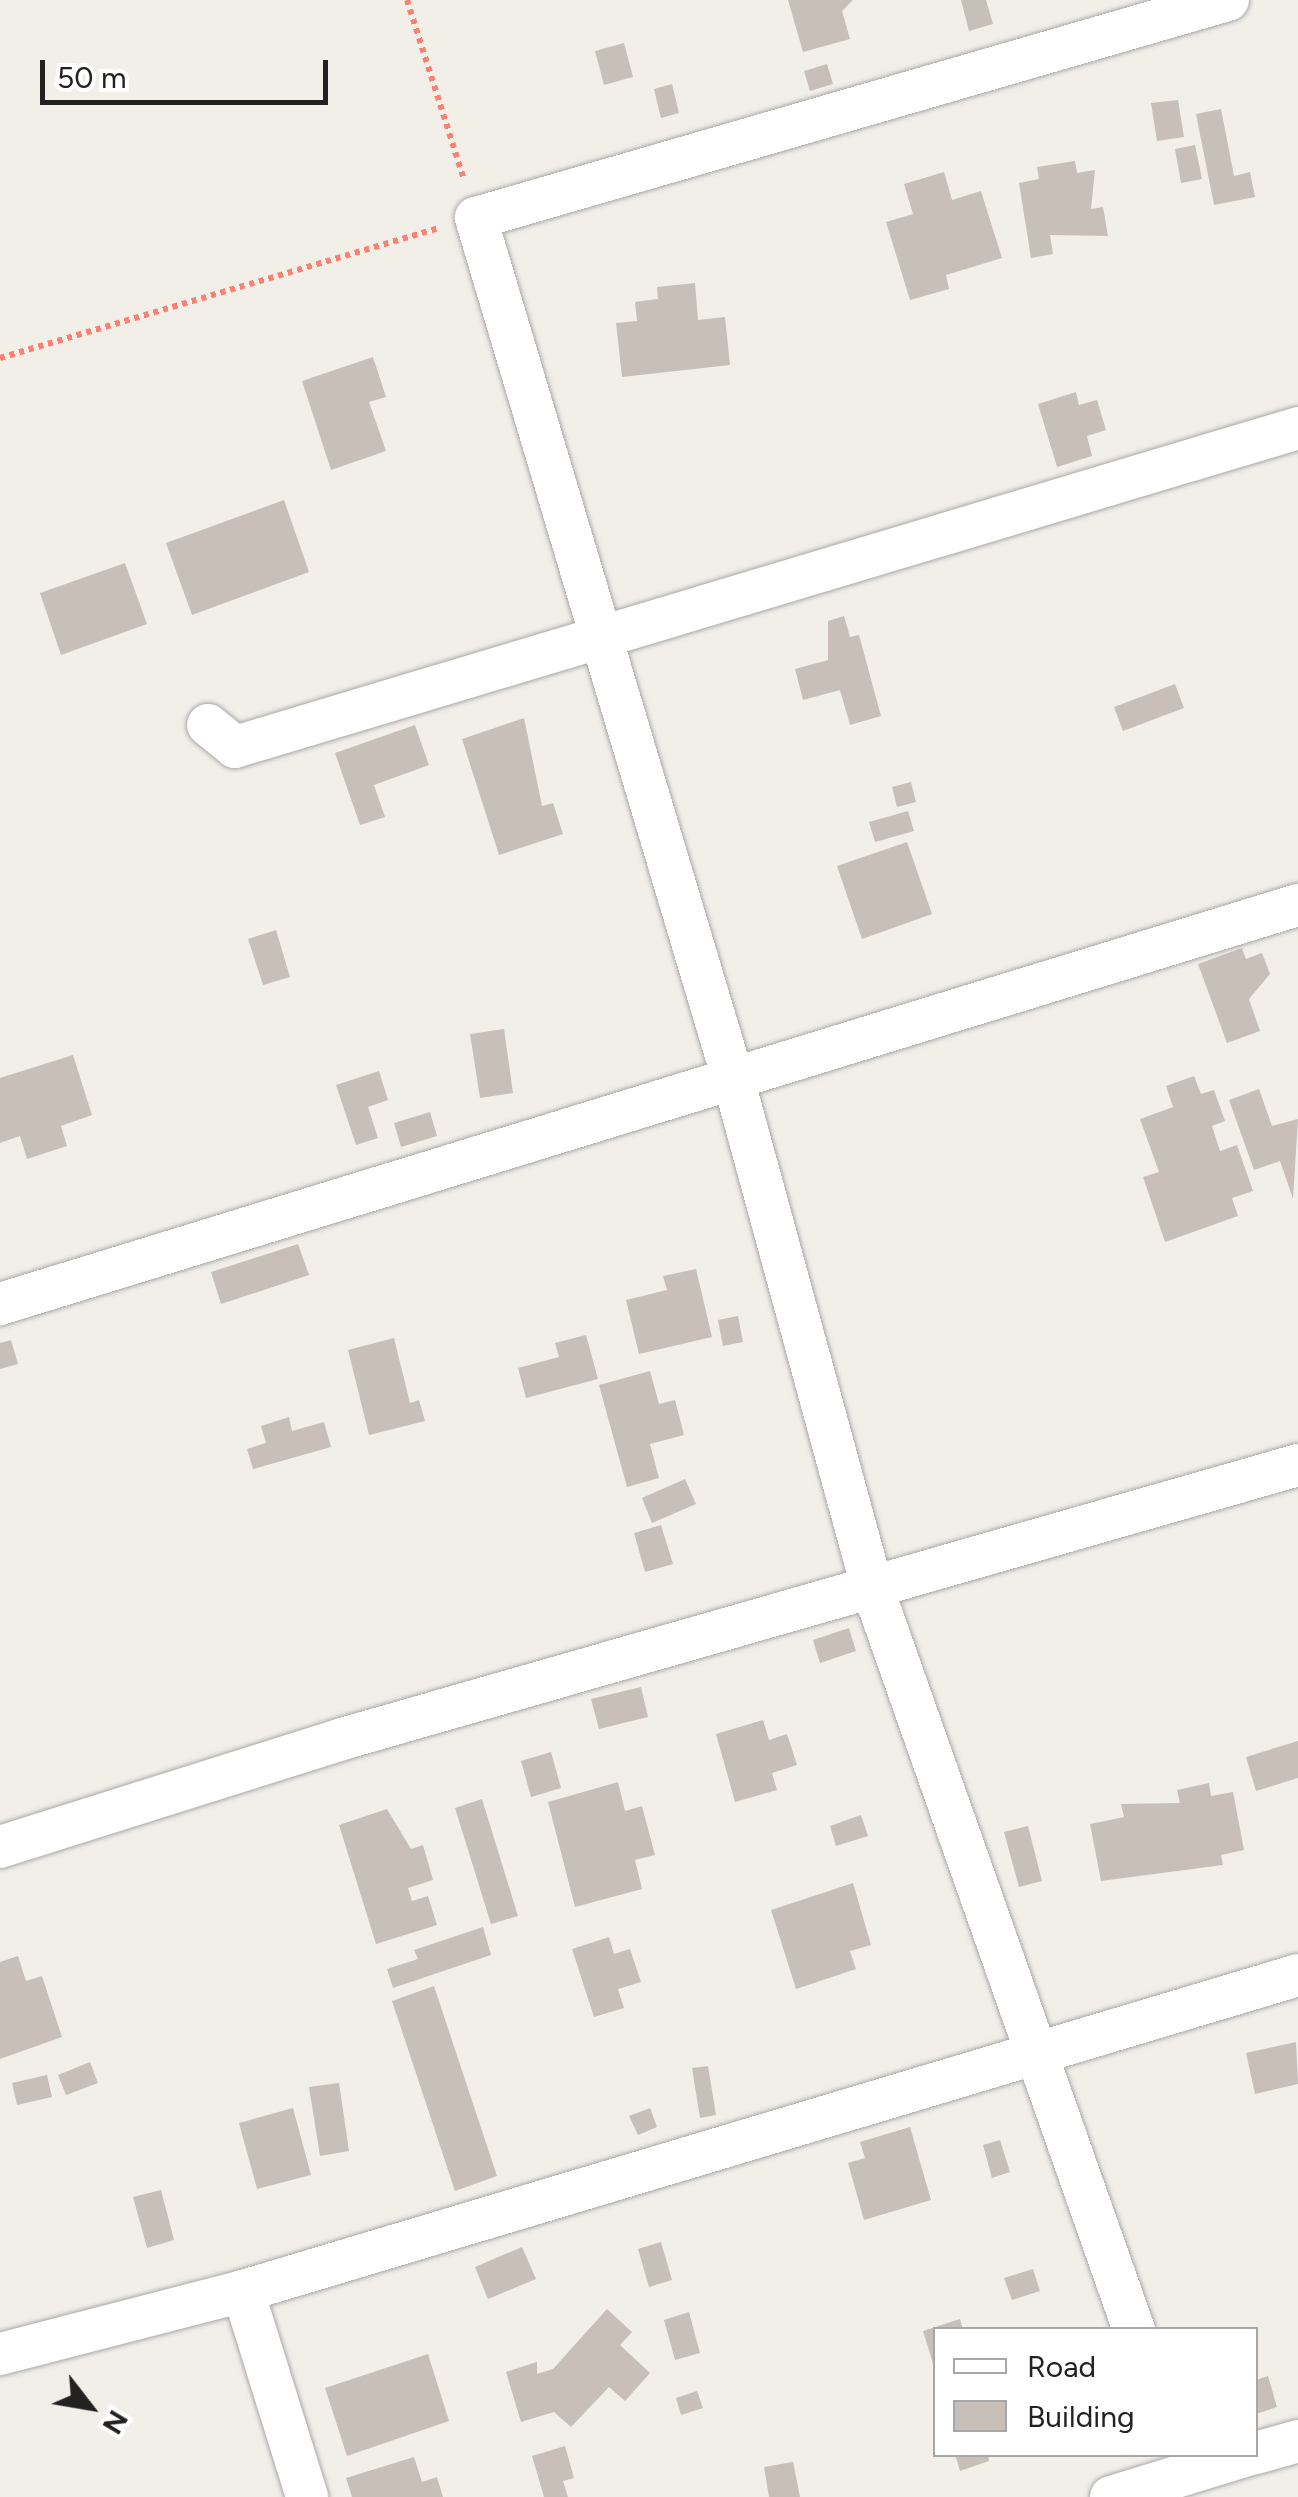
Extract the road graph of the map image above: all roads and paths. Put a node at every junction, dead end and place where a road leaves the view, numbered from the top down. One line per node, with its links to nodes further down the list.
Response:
1 (407, 0): 3 (path)
2 (1228, 0): 3 (street)
3 (476, 218): 4 (path); 6 (street)
4 (0, 358)
5 (1298, 428): 6 (street)
6 (603, 638): 7 (street); 9 (street)
7 (208, 725)
8 (1298, 905): 9 (street)
9 (734, 1082): 10 (street); 12 (street)
10 (0, 1304)
11 (1298, 1465): 12 (street)
12 (872, 1587): 13 (street); 15 (street)
13 (0, 1847)
14 (1298, 1975): 15 (street)
15 (1031, 2048): 16 (street); 17 (street)
16 (242, 2291): 18 (street); 23 (street)
17 (1133, 2327)
18 (0, 2354)
19 (1298, 2441): 20 (street)
20 (1258, 2453)
21 (1232, 2457): 22 (street)
22 (1184, 2464): 24 (street)
23 (307, 2497)
24 (1111, 2497)

